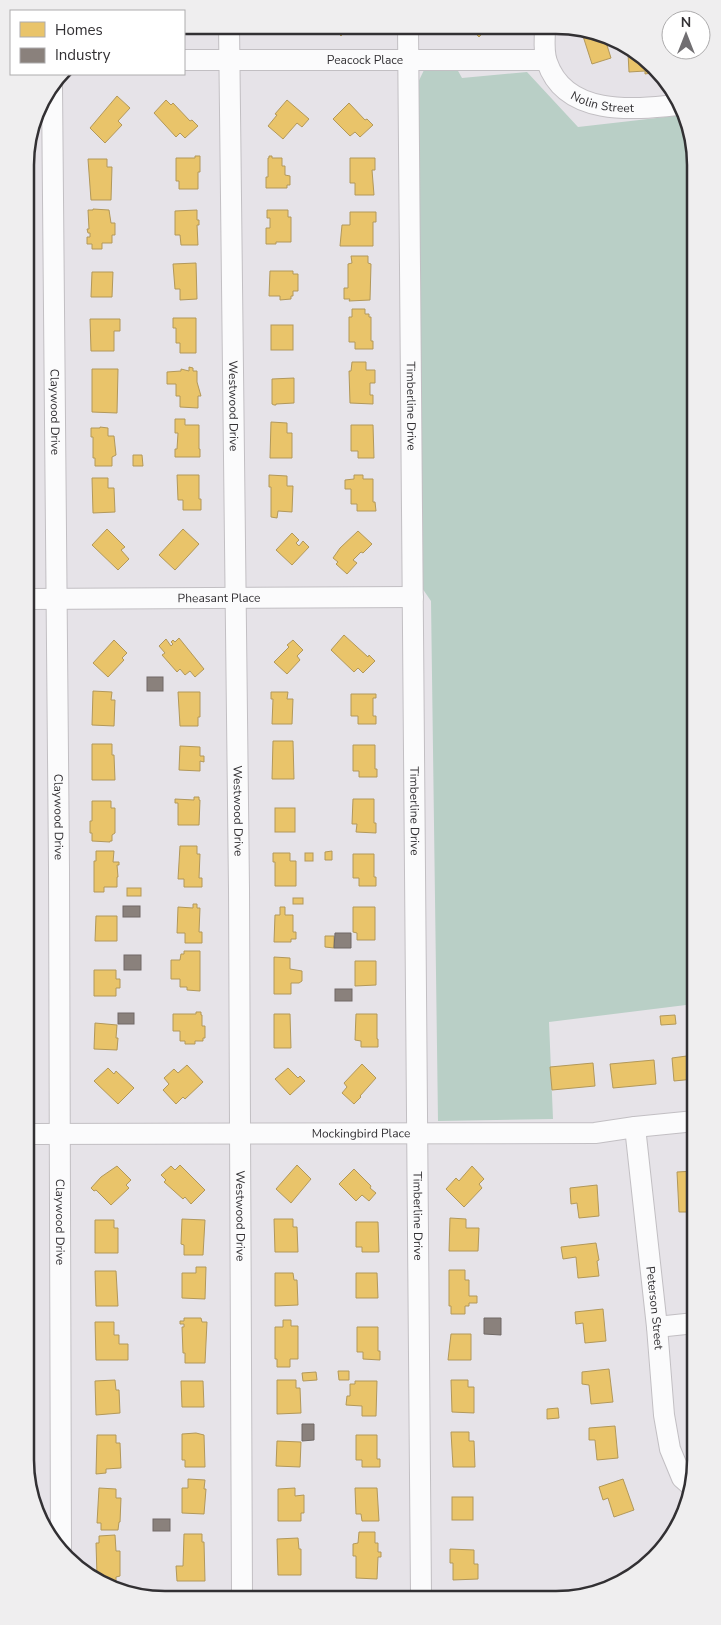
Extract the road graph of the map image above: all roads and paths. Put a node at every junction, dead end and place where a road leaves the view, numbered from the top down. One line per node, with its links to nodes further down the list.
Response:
1 (229, 34): 5 (street, Westwood Drive)
2 (408, 34): 6 (street, Timberline Drive)
3 (545, 34): 7 (street)
4 (185, 60): 5 (street, Peacock Place)
5 (230, 60): 6 (street, Peacock Place); 10 (street, Westwood Drive)
6 (408, 60): 7 (street, Peacock Place); 11 (street, Timberline Drive)
7 (546, 60): 9 (street, Nolin Street)
8 (52, 97): 13 (street, Claywood Drive)
9 (673, 105)
10 (234, 597): 11 (street, Pheasant Place); 13 (street, Pheasant Place); 19 (street, Westwood Drive)
11 (413, 597): 16 (street, Timberline Drive)
12 (34, 599): 13 (street, Pheasant Place)
13 (56, 599): 18 (street, Claywood Drive)
14 (687, 1122): 15 (street, Mockingbird Place)
15 (634, 1127): 16 (street, Mockingbird Place); 21 (street, Peterson Street)
16 (417, 1133): 19 (street, Mockingbird Place); 25 (street, Timberline Drive)
17 (34, 1134): 18 (street, Mockingbird Place)
18 (60, 1134): 19 (street, Mockingbird Place); 23 (street, Claywood Drive)
19 (239, 1134): 24 (street, Westwood Drive)
20 (687, 1324): 21 (street)
21 (657, 1327): 22 (street, Peterson Street)
22 (686, 1481)
23 (61, 1540)
24 (242, 1591)
25 (421, 1591)

